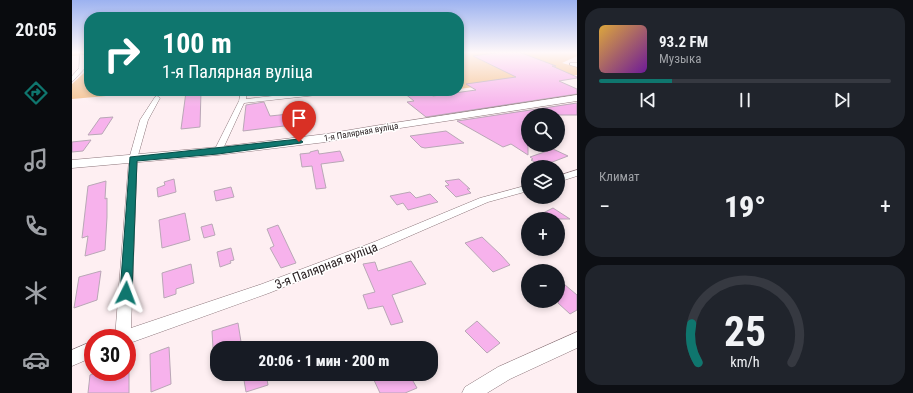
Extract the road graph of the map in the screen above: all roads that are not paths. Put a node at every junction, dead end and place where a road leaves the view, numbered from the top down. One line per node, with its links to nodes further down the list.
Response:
1 (80, 70): 2 (street)
2 (72, 80)
3 (243, 96): 7 (street)
4 (288, 96): 7 (street)
5 (157, 98): 9 (street)
6 (577, 98): 8 (street, 1-я Палярная вуліца)
7 (242, 101): 8 (street)
8 (218, 151): 9 (street, 1-я Палярная вуліца)
9 (133, 159): 10 (street, 1-я Палярная вуліца); 14 (street)
10 (72, 164)
11 (577, 173): 12 (street)
12 (565, 177)
13 (521, 190): 15 (street, 3-я Палярная вуліца)
14 (124, 329)
15 (136, 333)
16 (577, 340): 19 (street)
17 (84, 353): 18 (street)
18 (72, 358)
19 (471, 393)

